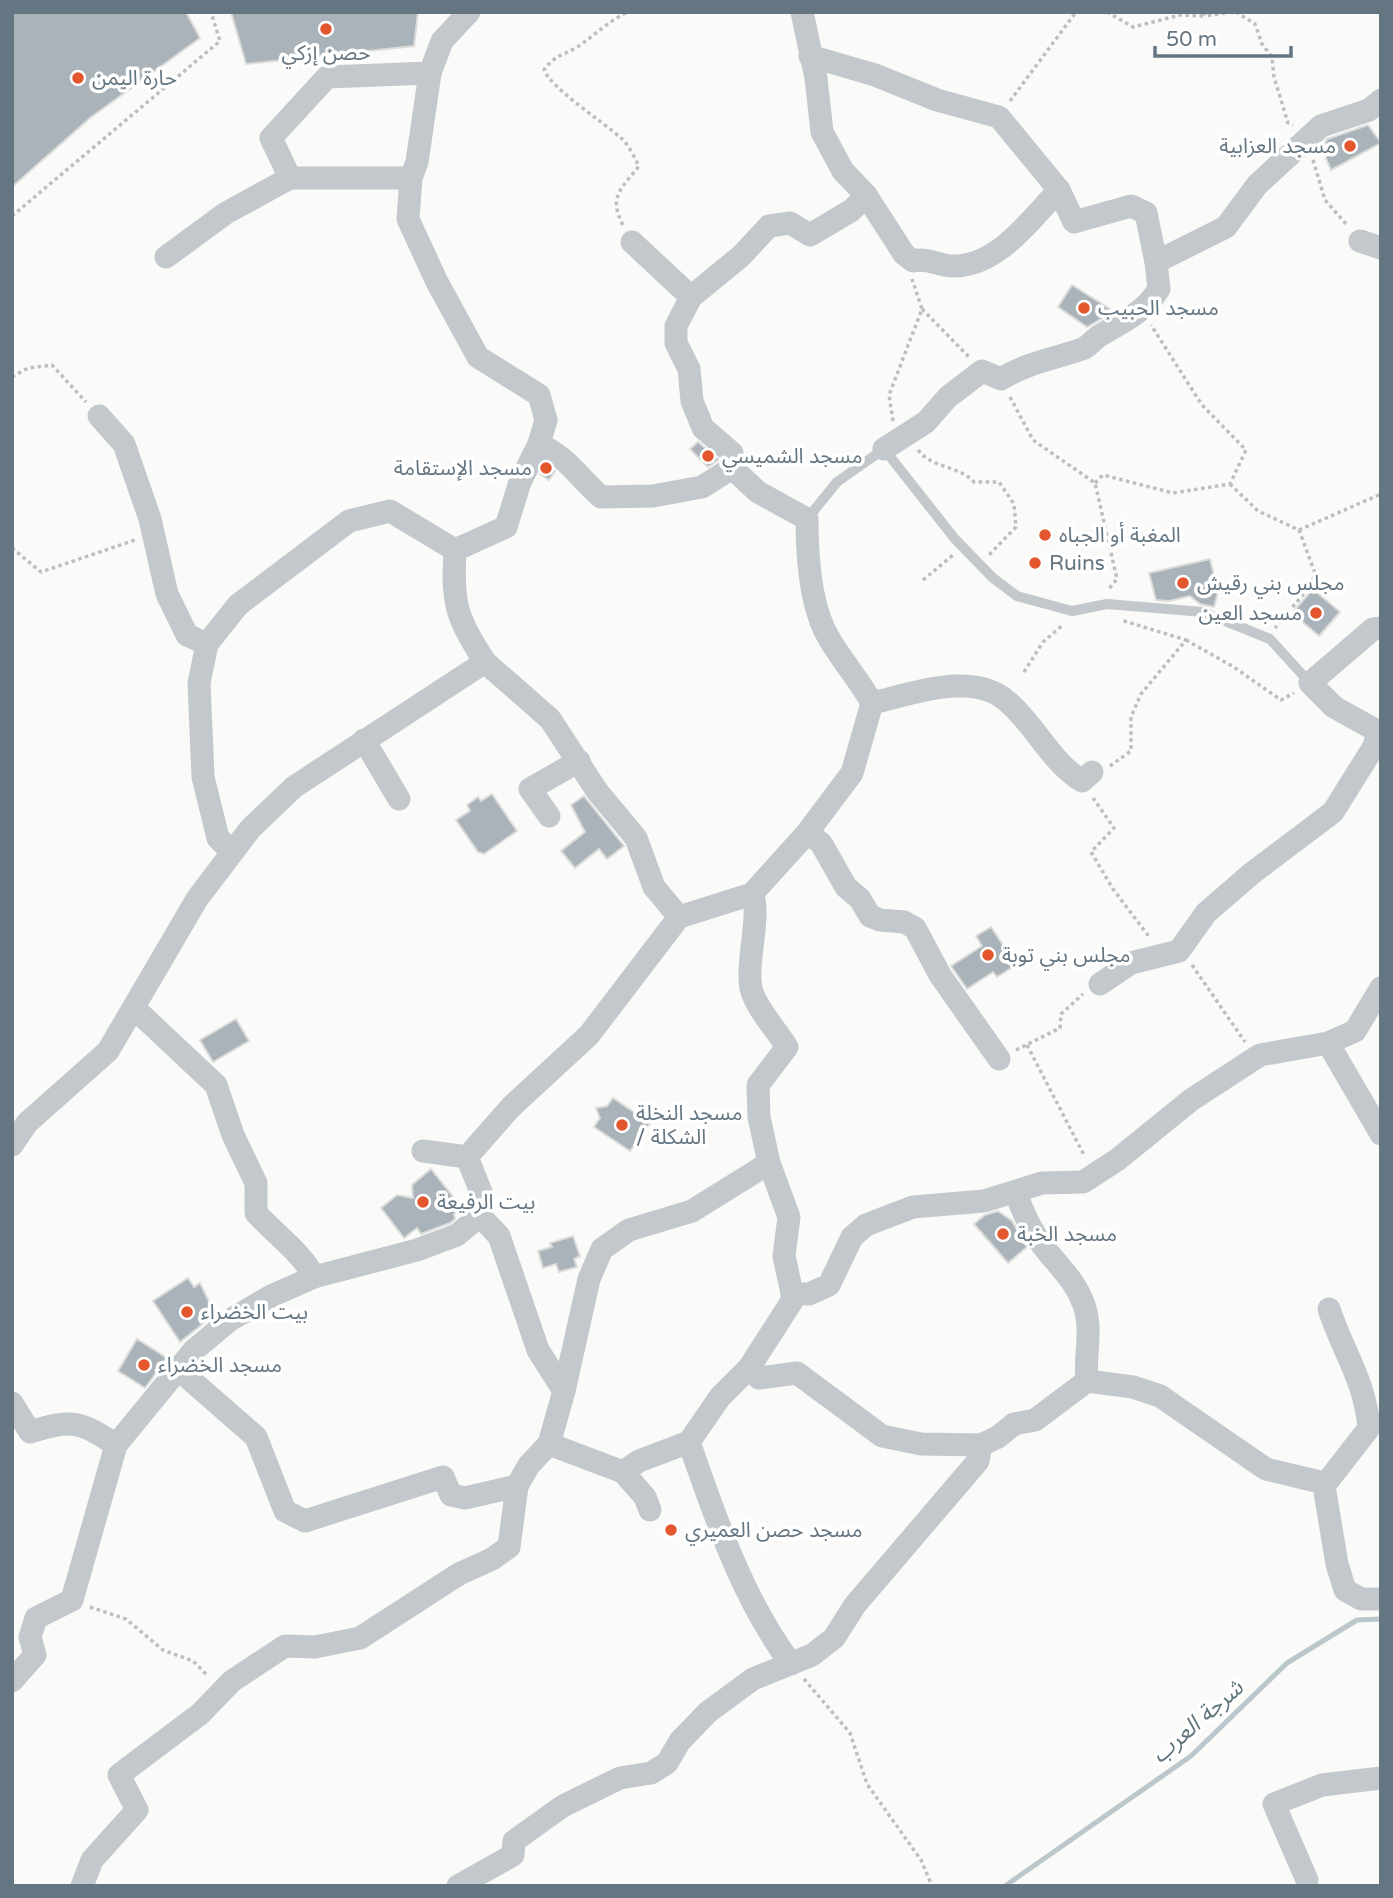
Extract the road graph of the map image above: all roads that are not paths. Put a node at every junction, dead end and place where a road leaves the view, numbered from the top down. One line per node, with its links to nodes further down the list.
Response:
1 (469, 12): 4 (street)
2 (802, 12): 3 (street)
3 (810, 56): 8 (street); 9 (street)
4 (430, 73): 6 (street); 7 (street)
5 (1381, 100): 12 (street)
6 (290, 178): 7 (street); 11 (street)
7 (411, 178): 16 (street)
8 (1059, 190): 9 (street); 12 (street)
9 (866, 195): 13 (street)
10 (632, 242): 13 (street)
11 (166, 257)
12 (1156, 262): 15 (street)
13 (691, 297): 17 (street)
14 (99, 416): 21 (street)
15 (896, 442): 18 (lane); 23 (lane)
16 (539, 444): 17 (street); 19 (street)
17 (732, 468): 18 (street)
18 (807, 519): 24 (street)
19 (455, 550): 21 (street); 22 (street)
20 (1381, 628): 23 (street)
21 (207, 644): 32 (street)
22 (485, 662): 26 (street); 27 (street)
23 (1310, 683): 25 (street)
24 (872, 703): 28 (street); 31 (street)
25 (1380, 732): 35 (street)
26 (364, 740): 29 (street); 32 (street)
27 (579, 761): 30 (street); 34 (street)
28 (1087, 776)
29 (398, 799)
30 (548, 816)
31 (807, 833): 33 (street); 39 (street)
32 (231, 851): 37 (street)
33 (752, 894): 34 (street); 44 (street)
34 (679, 918): 43 (street)
35 (1100, 984)
36 (1381, 988): 38 (street)
37 (134, 1008): 41 (street); 47 (street)
38 (1328, 1043): 40 (street); 45 (street)
39 (999, 1059)
40 (1381, 1134)
41 (12, 1145)
42 (423, 1151): 43 (street)
43 (467, 1157): 46 (street)
44 (769, 1163): 48 (street); 53 (street)
45 (1016, 1193): 48 (street); 52 (street)
46 (480, 1216): 47 (street); 53 (street)
47 (314, 1277): 50 (street)
48 (792, 1293): 51 (street)
49 (1329, 1309): 61 (street)
50 (177, 1368): 57 (street); 60 (street)
51 (749, 1368): 55 (street); 58 (street)
52 (1087, 1381): 58 (street); 61 (street)
53 (564, 1391): 56 (street)
54 (12, 1403): 57 (street)
55 (689, 1442): 59 (street); 64 (street)
56 (548, 1444): 59 (street); 60 (street)
57 (116, 1445): 65 (street)
58 (981, 1445): 64 (street)
59 (623, 1472): 62 (street)
60 (517, 1486): 68 (street)
61 (1324, 1486): 63 (street)
62 (650, 1510)
63 (1381, 1599)
64 (791, 1664): 69 (street)
65 (12, 1681)
66 (1381, 1778): 67 (street)
67 (1307, 1880)
68 (82, 1886)
69 (458, 1886)

